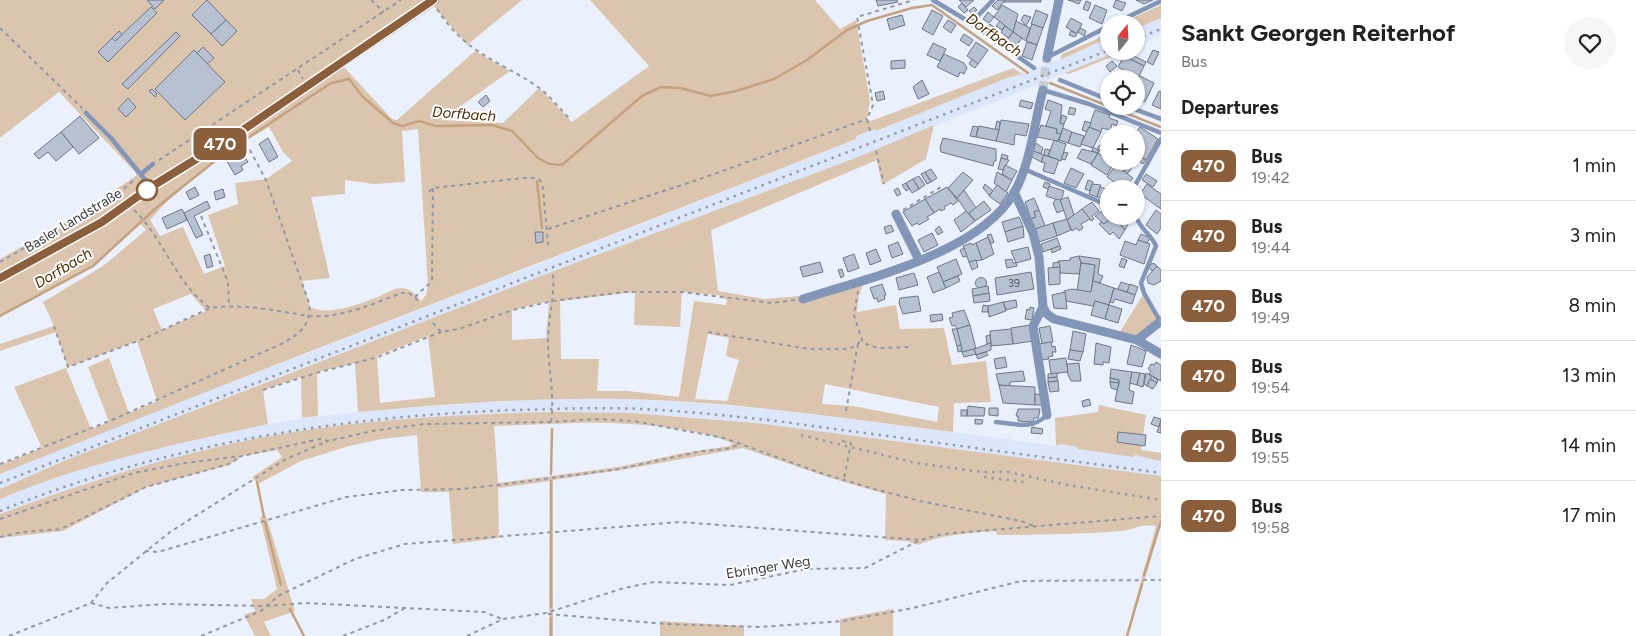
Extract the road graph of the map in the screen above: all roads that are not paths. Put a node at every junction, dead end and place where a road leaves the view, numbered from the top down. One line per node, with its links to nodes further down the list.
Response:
1 (933, 0): 7 (lane)
2 (993, 0): 7 (lane)
3 (1058, 0): 9 (street)
4 (433, 1): 23 (street, Basler Landstraße)
5 (1161, 1): 6 (lane)
6 (1132, 15)
7 (971, 23): 10 (lane)
8 (1100, 31): 9 (lane)
9 (1047, 58)
10 (1034, 68)
11 (1060, 80): 13 (lane)
12 (1043, 90): 17 (lane); 20 (street)
13 (1100, 96)
14 (86, 113): 21 (lane)
15 (1145, 113): 16 (lane)
16 (1161, 119)
17 (1161, 133)
18 (1161, 139): 22 (lane)
19 (153, 164): 21 (lane)
20 (1024, 169): 24 (street); 25 (lane)
21 (141, 174): 23 (lane)
22 (1139, 180)
23 (151, 187): 29 (street, Basler Landstraße)
24 (1014, 192): 28 (street); 31 (street)
25 (1100, 202)
26 (896, 214): 28 (street)
27 (1141, 225): 32 (lane)
28 (919, 260): 30 (street)
29 (0, 278)
30 (803, 299)
31 (1043, 307): 33 (street); 35 (street)
32 (1161, 321): 33 (street)
33 (1137, 340): 34 (street)
34 (1161, 354)
35 (1047, 415): 36 (lane)
36 (996, 422)

